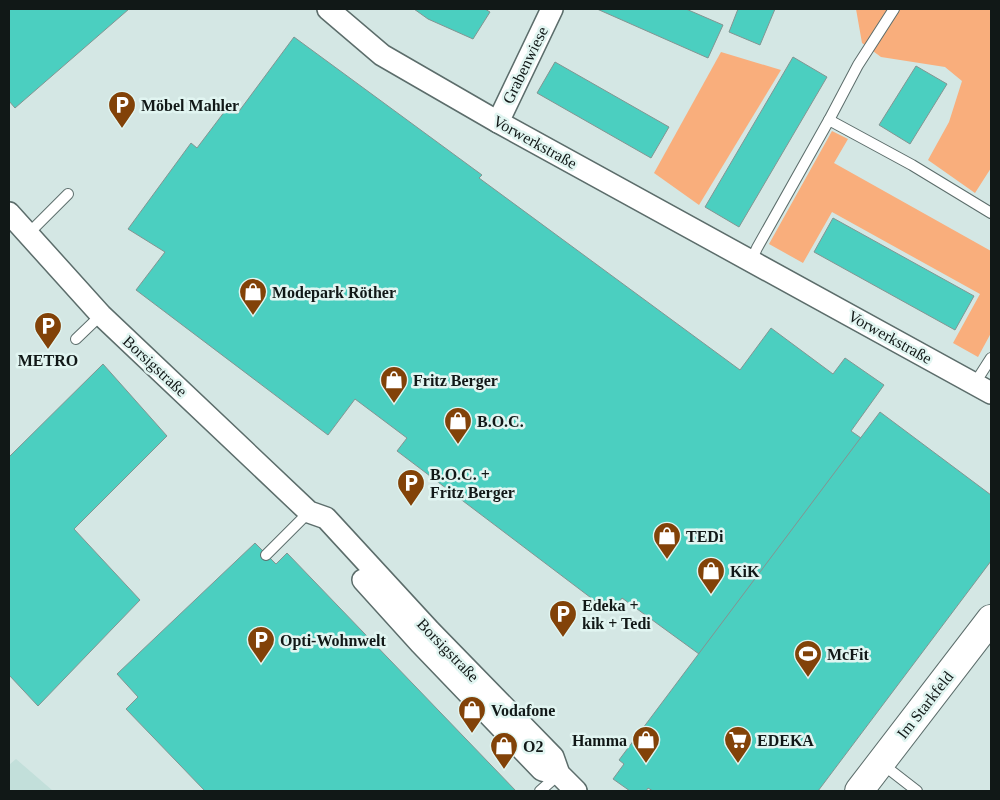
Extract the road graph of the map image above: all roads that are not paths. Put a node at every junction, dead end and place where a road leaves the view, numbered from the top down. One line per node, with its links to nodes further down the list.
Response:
1 (328, 9): 5 (street, Vorwerkstraße)
2 (552, 9): 5 (street, Grabenwiese)
3 (894, 9): 4 (lane)
4 (829, 120): 8 (lane); 10 (lane)
5 (498, 122): 10 (street, Vorwerkstraße)
6 (68, 194): 9 (lane)
7 (9, 213): 9 (street, Borsigstraße)
8 (991, 213)
9 (28, 234): 11 (street, Borsigstraße)
10 (751, 261): 14 (street, Vorwerkstraße)
11 (102, 315): 12 (lane); 15 (street, Borsigstraße)
12 (76, 339)
13 (991, 358): 14 (lane, Vorwerkstraße)
14 (983, 388)
15 (309, 512): 16 (lane); 19 (street, Borsigstraße)
16 (266, 555)
17 (991, 619): 18 (main road, Im Starkfeld)
18 (881, 763): 22 (main road, Im Starkfeld); 23 (lane)
19 (559, 774): 20 (lane); 21 (street, Borsigstraße)
20 (540, 791)
21 (576, 791)
22 (859, 791)
23 (917, 791)

